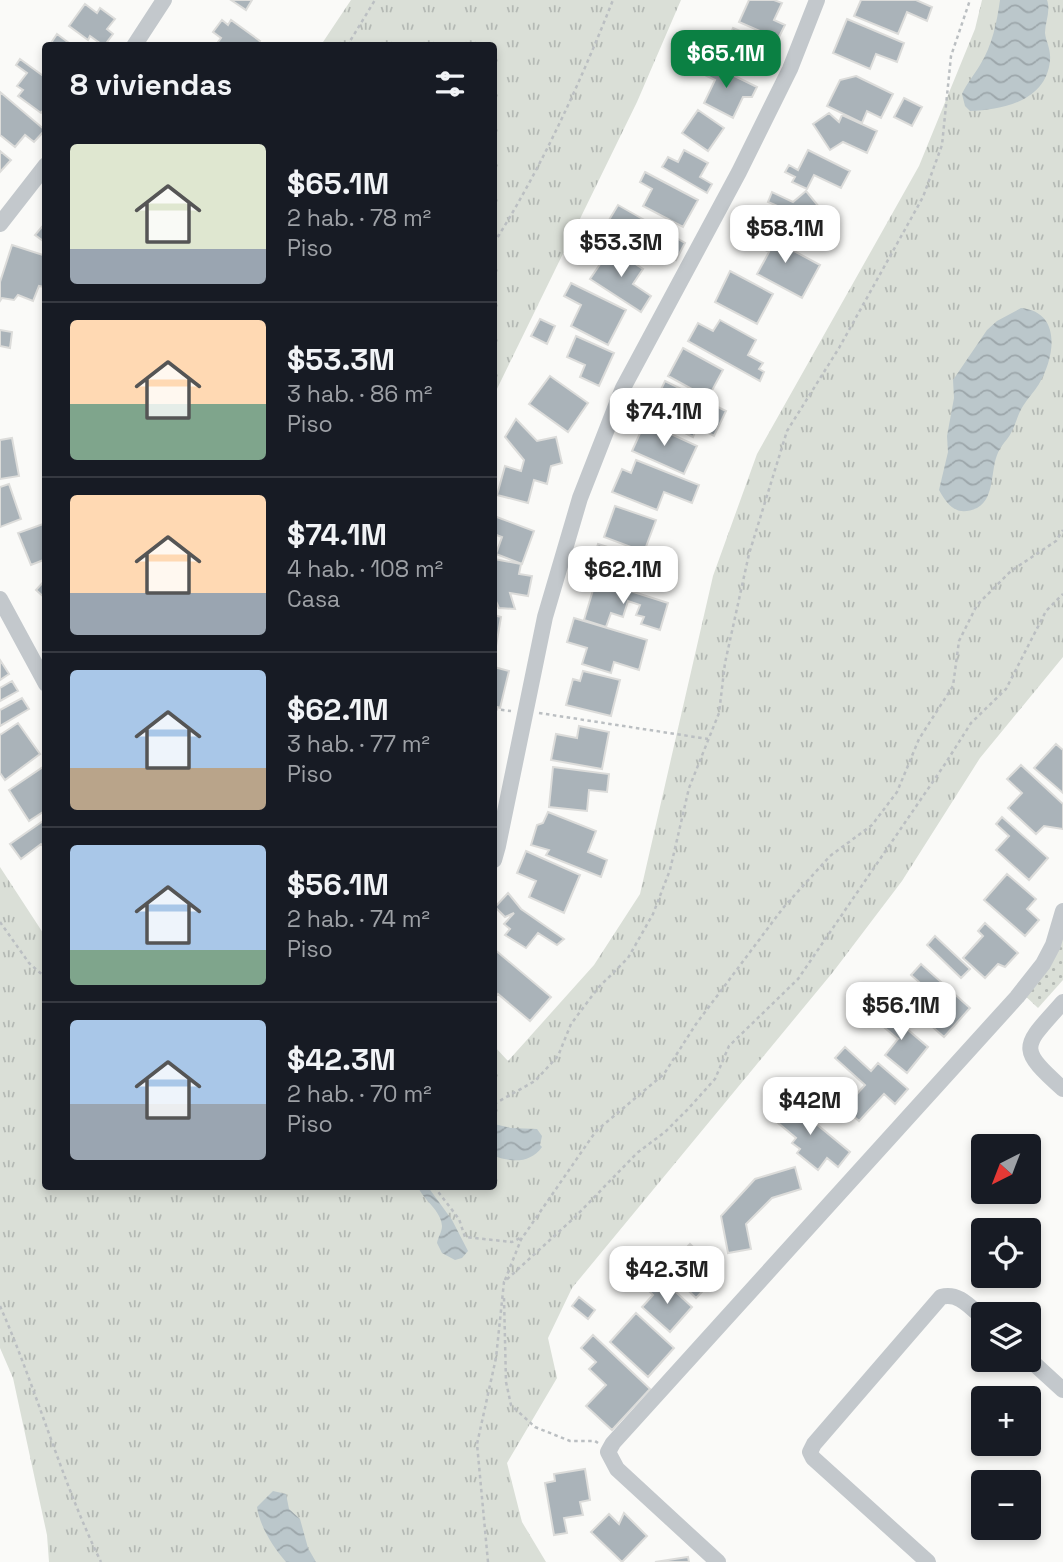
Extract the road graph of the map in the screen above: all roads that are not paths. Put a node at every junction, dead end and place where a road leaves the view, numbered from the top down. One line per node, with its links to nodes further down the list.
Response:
1 (164, 0): 3 (street)
2 (817, 0): 8 (street)
3 (137, 42)
4 (42, 170): 5 (street)
5 (0, 224)
6 (2, 608): 7 (street)
7 (42, 677)
8 (497, 850)
9 (1063, 911): 15 (street)
10 (1063, 1002): 11 (street)
11 (1063, 1089)
12 (971, 1308): 16 (street)
13 (1041, 1370): 14 (street)
14 (1063, 1390)
15 (718, 1562)
16 (928, 1562)

